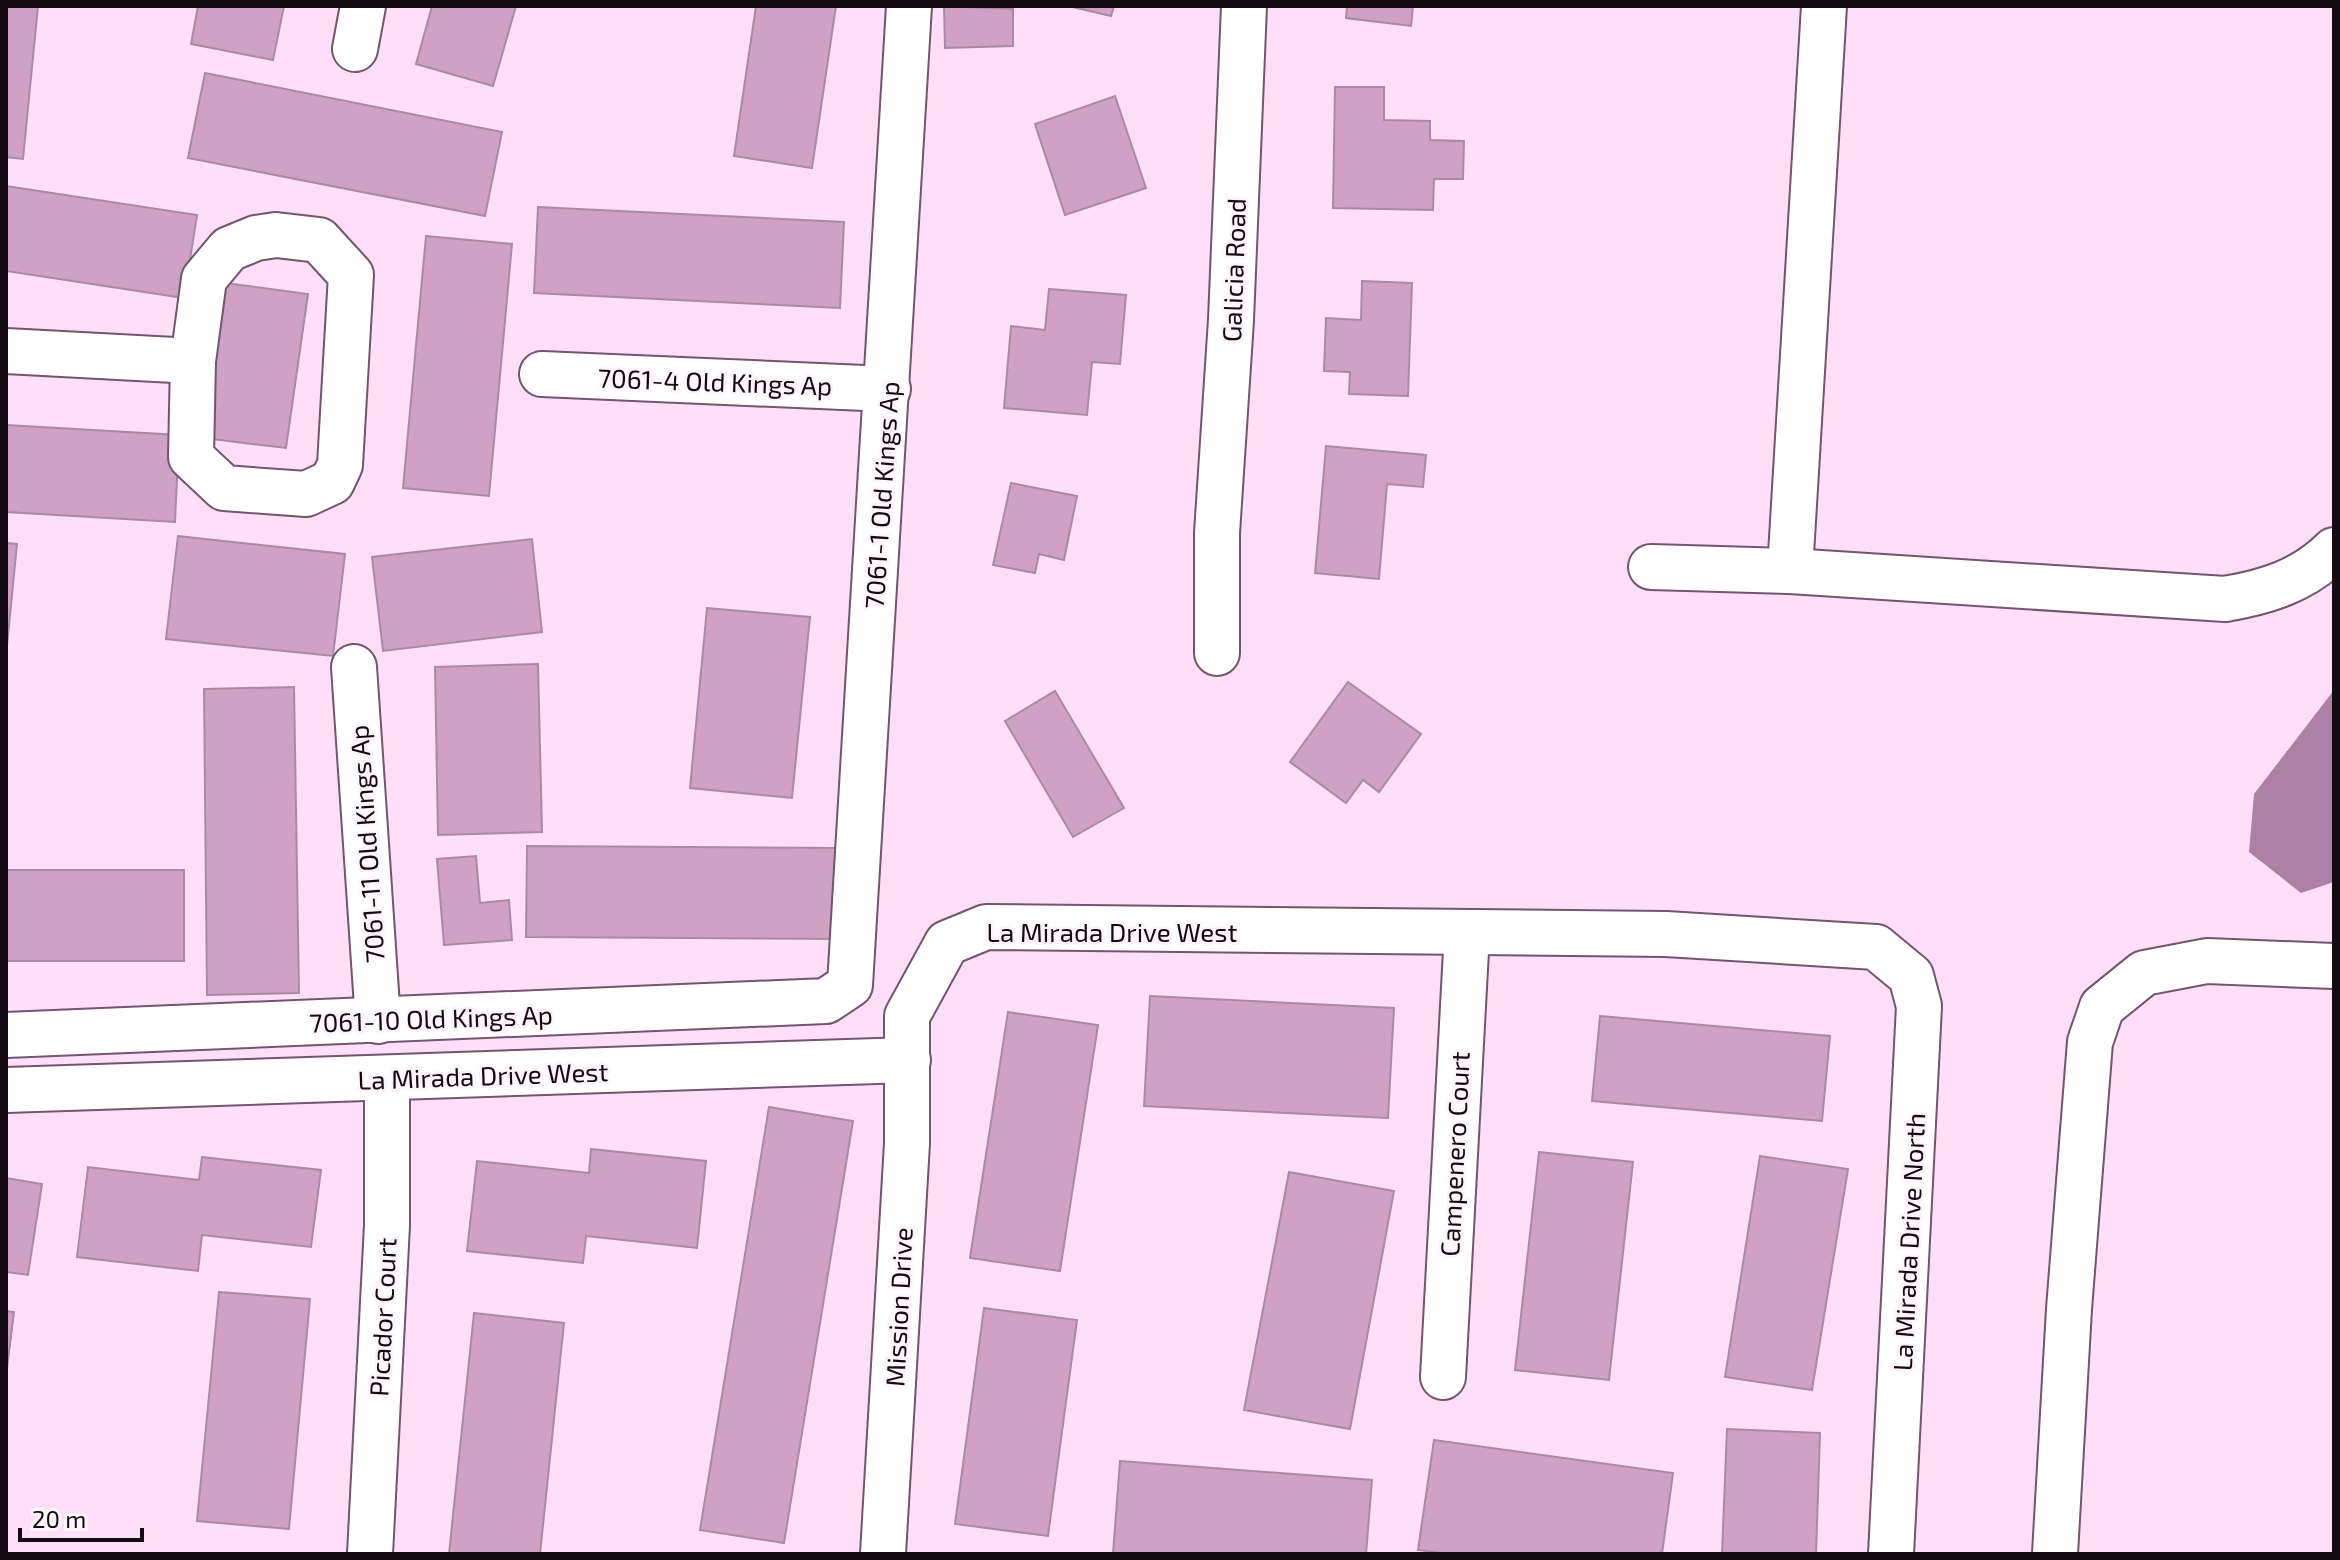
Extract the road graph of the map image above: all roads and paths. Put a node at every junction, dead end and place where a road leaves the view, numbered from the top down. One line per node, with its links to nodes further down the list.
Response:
1 (363, 6): 5 (street)
2 (909, 6): 9 (street, 7061-1 Old Kings Ap)
3 (1244, 6): 13 (street, Galicia Road)
4 (1824, 6): 12 (street)
5 (355, 49)
6 (6, 351): 7 (street)
7 (193, 361): 7 (street)
8 (542, 374): 9 (street, 7061-4 Old Kings Ap)
9 (888, 389): 18 (street, 7061-1 Old Kings Ap)
10 (2334, 550): 12 (street)
11 (1651, 567): 12 (street)
12 (1790, 571)
13 (1217, 653)
14 (354, 667): 19 (street, 7061-11 Old Kings Ap)
15 (1467, 932): 16 (street, La Mirada Drive West); 21 (street, La Mirada Drive West); 24 (street, Campenero Court)
16 (1876, 947): 27 (street, La Mirada Drive North)
17 (2334, 966): 28 (street)
18 (850, 985): 19 (street, 7061-10 Old Kings Ap)
19 (378, 1021): 20 (street, 7061-10 Old Kings Ap)
20 (6, 1035)
21 (908, 1060): 22 (street, La Mirada Drive West); 26 (street, Mission Drive)
22 (387, 1079): 23 (street, La Mirada Drive West); 25 (street, Picador Court)
23 (6, 1090)
24 (1443, 1377)
25 (370, 1554)
26 (883, 1554)
27 (1891, 1554)
28 (2055, 1554)

